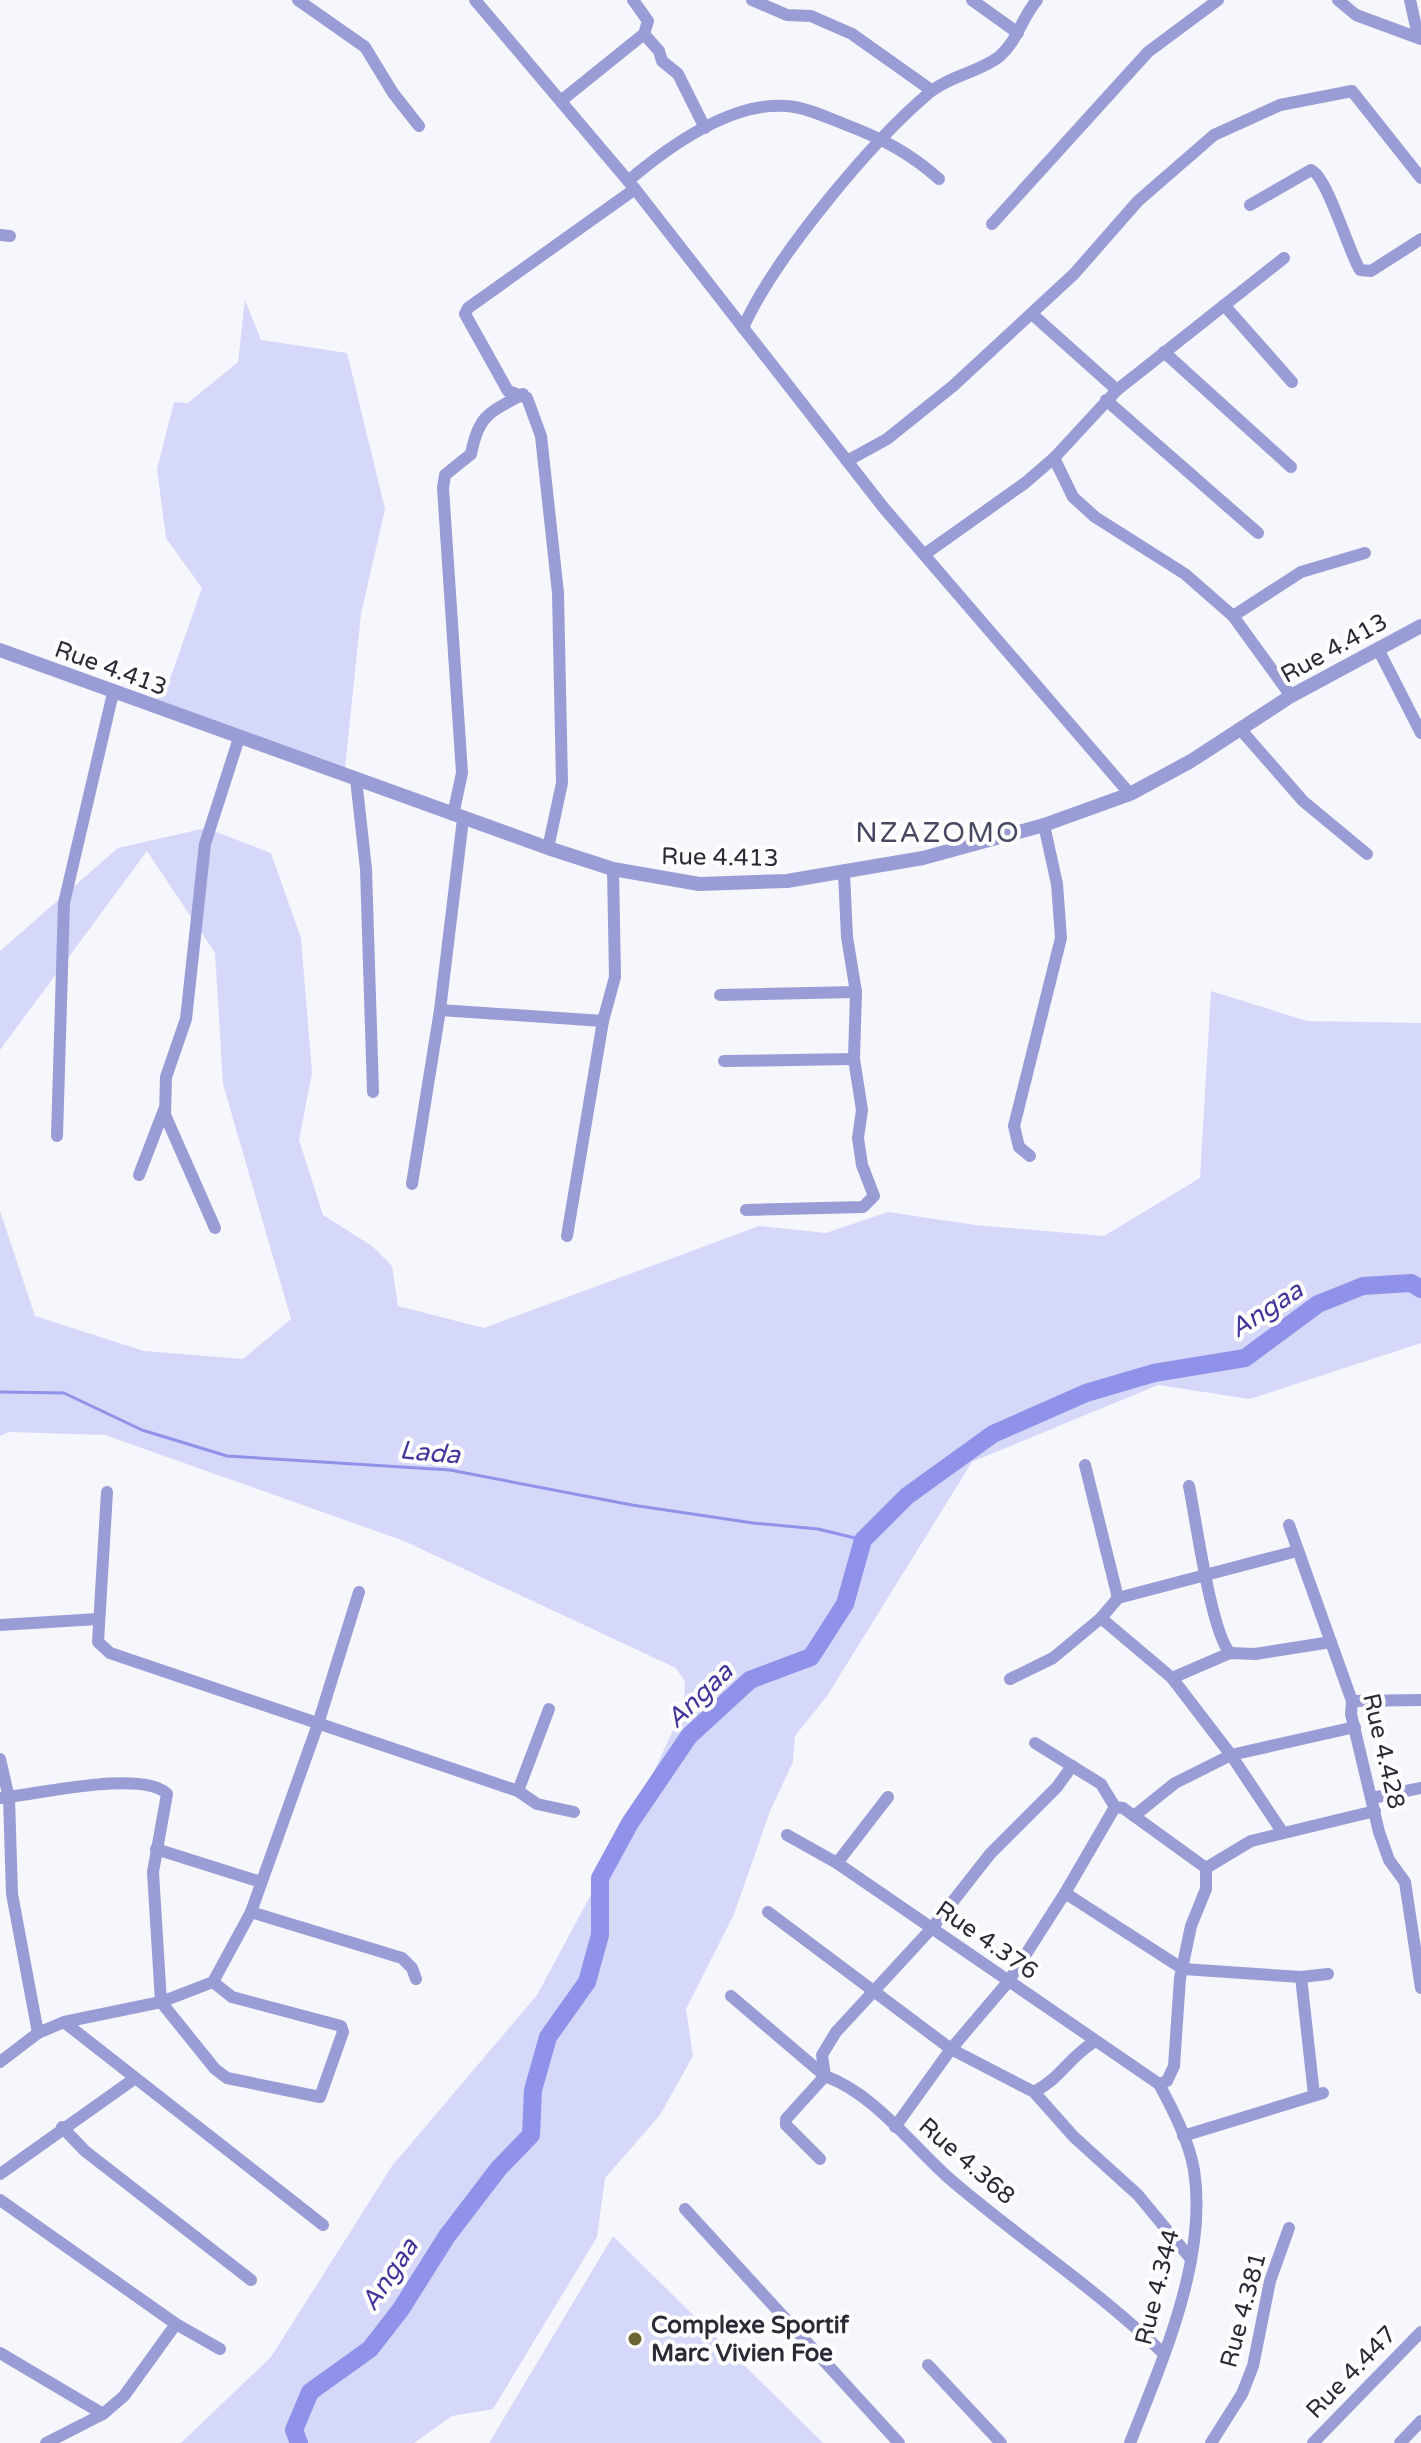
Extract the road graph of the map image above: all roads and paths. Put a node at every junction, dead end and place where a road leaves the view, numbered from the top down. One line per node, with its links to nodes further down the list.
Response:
1 (298, 0): 15 (street)
2 (633, 0): 11 (street)
3 (752, 0): 13 (street)
4 (972, 0): 10 (street)
5 (1037, 0): 10 (street)
6 (1218, 0): 22 (street)
7 (1338, 0): 12 (street)
8 (1410, 0): 12 (street)
9 (478, 1): 14 (street)
10 (1018, 33): 13 (street)
11 (644, 34): 14 (street); 16 (street)
12 (1420, 38)
13 (931, 90): 17 (street)
14 (562, 100): 20 (street)
15 (419, 126)
16 (705, 128): 17 (street); 20 (street)
17 (883, 139): 19 (street); 27 (street)
18 (1421, 178): 26 (street)
19 (939, 179)
20 (631, 185): 27 (street); 31 (street)
21 (1250, 205): 23 (street)
22 (992, 224)
23 (1421, 239)
24 (1284, 258): 25 (street)
25 (1224, 305): 28 (street); 29 (street)
26 (1032, 314): 30 (street); 34 (street)
27 (743, 328): 34 (street)
28 (1164, 352): 30 (street); 35 (street)
29 (1292, 382)
30 (1117, 390): 32 (street)
31 (523, 394): 50 (street); 52 (street)
32 (1106, 400): 33 (street); 36 (street)
33 (1054, 458): 38 (street); 39 (street)
34 (847, 461): 38 (street)
35 (1291, 467)
36 (1258, 533)
37 (1365, 553): 39 (street)
38 (925, 554): 49 (street)
39 (1233, 616): 44 (street)
40 (1421, 626): 41 (street, Rue 4.413)
41 (1378, 649): 44 (street, Rue 4.413); 46 (street)
42 (0, 650): 43 (street, Rue 4.413)
43 (113, 693): 47 (street, Rue 4.413); 64 (street)
44 (1291, 696): 45 (street, Rue 4.413)
45 (1241, 730): 49 (street, Rue 4.413); 53 (street)
46 (1421, 733)
47 (239, 738): 48 (street, Rue 4.413); 63 (street)
48 (356, 779): 50 (street, Rue 4.413); 62 (street)
49 (1130, 794): 51 (street, Rue 4.413)
50 (458, 817): 52 (street, Rue 4.413); 58 (street)
51 (1044, 825): 55 (street, Rue 4.413); 65 (street)
52 (548, 848): 54 (street, Rue 4.413)
53 (1367, 854)
54 (613, 869): 55 (street, Rue 4.413); 59 (street)
55 (844, 873): 56 (street)
56 (856, 992): 57 (street); 60 (street)
57 (720, 995)
58 (440, 1010): 59 (street); 67 (street)
59 (603, 1021): 70 (street)
60 (854, 1059): 61 (street); 68 (street)
61 (724, 1061)
62 (373, 1092)
63 (164, 1110): 66 (street); 69 (street)
64 (57, 1136)
65 (1030, 1156)
66 (139, 1175)
67 (412, 1184)
68 (746, 1210)
69 (215, 1228)
70 (567, 1236)
71 (1085, 1465): 78 (street)
72 (1189, 1486): 76 (street)
73 (107, 1492): 80 (street)
74 (1289, 1525): 75 (street, Rue 4.428)
75 (1297, 1551): 76 (street); 82 (street, Rue 4.428)
76 (1207, 1573): 78 (street); 83 (street)
77 (359, 1592): 89 (street)
78 (1118, 1598): 79 (street)
79 (1101, 1618): 84 (street); 85 (street)
80 (98, 1619): 81 (street); 89 (street)
81 (0, 1625)
82 (1331, 1642): 83 (street); 87 (street, Rue 4.428)
83 (1230, 1653): 84 (street)
84 (1172, 1678): 92 (street)
85 (1010, 1679)
86 (1421, 1700): 87 (street)
87 (1352, 1701): 90 (street, Rue 4.428)
88 (549, 1709): 96 (street)
89 (318, 1724): 96 (street); 108 (street)
90 (1355, 1727): 92 (street); 99 (street, Rue 4.428)
91 (1035, 1743): 94 (street)
92 (1231, 1755): 102 (street); 103 (street)
93 (0, 1759): 98 (street)
94 (1072, 1766): 100 (street); 113 (street)
95 (1421, 1788): 99 (street)
96 (518, 1791): 101 (street)
97 (888, 1797): 106 (street)
98 (4, 1798): 105 (street); 110 (street)
99 (1374, 1804): 103 (street); 120 (street, Rue 4.428)
100 (1115, 1807): 102 (street); 109 (street)
101 (574, 1812)
102 (1134, 1816): 107 (street)
103 (1283, 1833): 107 (street)
104 (787, 1835): 106 (street, Rue 4.376)
105 (156, 1849): 108 (street); 123 (street)
106 (837, 1863): 113 (street, Rue 4.376)
107 (1206, 1868): 114 (street)
108 (261, 1882): 111 (street)
109 (1065, 1893): 114 (street); 119 (street)
110 (6, 1895): 125 (street)
111 (251, 1912): 117 (street); 118 (street)
112 (768, 1912): 121 (street)
113 (932, 1928): 119 (street, Rue 4.376); 121 (street)
114 (1183, 1969): 116 (street); 131 (street)
115 (1328, 1974): 116 (street)
116 (1301, 1977): 135 (street)
117 (416, 1979)
118 (213, 1982): 123 (street); 123 (street)
119 (1008, 1982): 126 (street, Rue 4.376); 127 (street)
120 (1421, 1988)
121 (876, 1991): 127 (street); 129 (street)
122 (731, 1996): 129 (street, Rue 4.368)
123 (161, 2002): 124 (street)
124 (64, 2022): 125 (street); 130 (street)
125 (38, 2033): 128 (street)
126 (1094, 2042): 131 (street, Rue 4.376); 132 (street)
127 (951, 2049): 132 (street); 134 (street)
128 (0, 2062)
129 (825, 2076): 134 (street, Rue 4.368); 136 (street)
130 (134, 2079): 133 (street); 140 (street)
131 (1159, 2084): 135 (street, Rue 4.344)
132 (1034, 2092): 142 (street)
133 (62, 2127): 137 (street); 143 (street)
134 (895, 2127): 148 (street, Rue 4.368)
135 (1183, 2136): 142 (street, Rue 4.344)
136 (820, 2159)
137 (0, 2174)
138 (0, 2200): 144 (street)
139 (685, 2209): 154 (street)
140 (323, 2225)
141 (1289, 2228): 152 (street, Rue 4.381)
142 (1191, 2259): 148 (street, Rue 4.344)
143 (251, 2280)
144 (176, 2324): 146 (street); 150 (street)
145 (1421, 2332): 158 (street, Rue 4.447)
146 (220, 2349)
147 (0, 2353): 150 (street)
148 (1164, 2354): 156 (street, Rue 4.344)
149 (928, 2365): 155 (street)
150 (103, 2414): 153 (street)
151 (1421, 2421): 159 (street)
152 (1213, 2439): 157 (street)
153 (46, 2443)
154 (899, 2443)
155 (1001, 2443)
156 (1130, 2443)
157 (1229, 2443)
158 (1313, 2443)
159 (1400, 2443)

